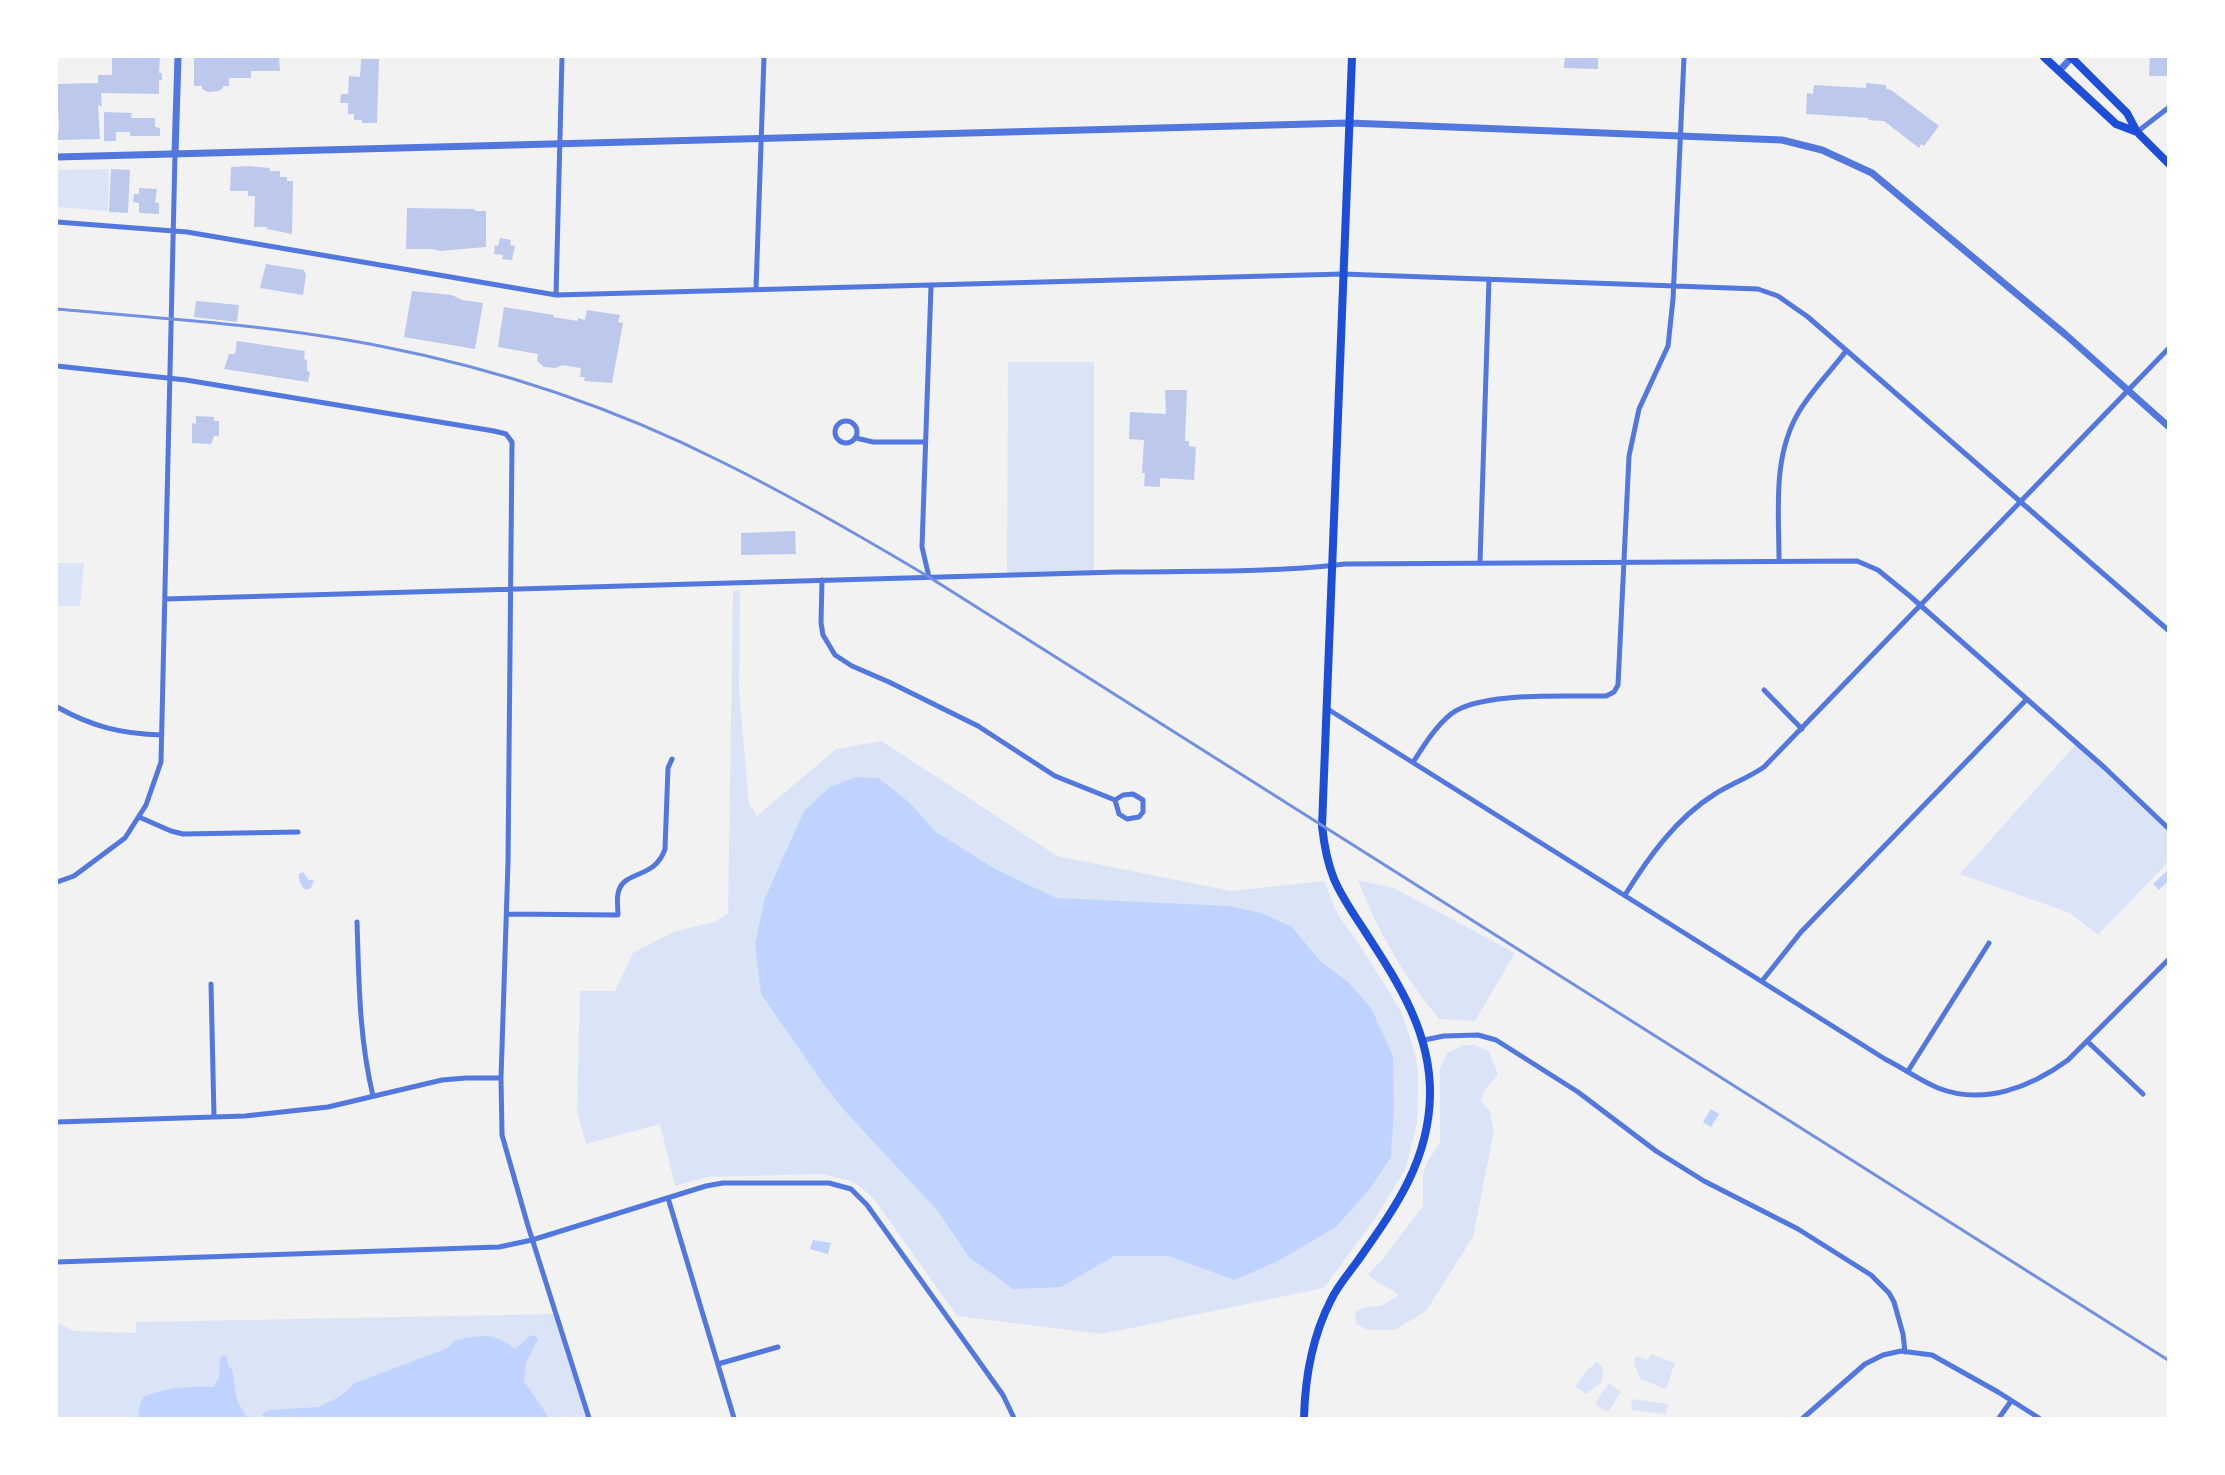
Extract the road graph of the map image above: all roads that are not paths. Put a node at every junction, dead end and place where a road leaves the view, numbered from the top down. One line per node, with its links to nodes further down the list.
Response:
1 (178, 57): 15 (street)
2 (562, 57): 14 (street)
3 (764, 57): 13 (street)
4 (1352, 57): 10 (main road)
5 (1684, 57): 12 (street)
6 (2044, 57): 8 (main road)
7 (2071, 57): 8 (street); 11 (main road)
8 (2060, 70): 11 (main road)
9 (2168, 108): 11 (street)
10 (1349, 123): 12 (street); 13 (street); 20 (main road)
11 (2137, 132): 17 (main road)
12 (1680, 136): 23 (street); 30 (street)
13 (760, 139): 14 (street); 24 (street)
14 (560, 144): 15 (street); 25 (street)
15 (176, 154): 16 (street); 19 (street)
16 (57, 157)
17 (2168, 163)
18 (57, 222): 19 (street)
19 (173, 230): 25 (street); 29 (street)
20 (1343, 274): 21 (street); 22 (street); 38 (main road)
21 (1489, 279): 23 (street); 36 (street)
22 (932, 286): 24 (street); 33 (street)
23 (1674, 287): 27 (street); 37 (street)
24 (756, 290): 25 (street)
25 (556, 295)
26 (2168, 349): 30 (street)
27 (1846, 351): 34 (street); 35 (street)
28 (57, 366): 29 (street)
29 (170, 378): 41 (street); 42 (street)
30 (2129, 391): 31 (street); 34 (street)
31 (2168, 426)
32 (856, 438): 32 (street); 33 (street)
33 (924, 442): 39 (street)
34 (2022, 502): 43 (street); 44 (street)
35 (1779, 560): 37 (street); 43 (street)
36 (1480, 562): 37 (street); 38 (street)
37 (1625, 562): 52 (street)
38 (1331, 566): 39 (street); 48 (main road)
39 (929, 577): 40 (street)
40 (822, 580): 41 (street); 53 (street)
41 (510, 589): 42 (street); 59 (street)
42 (165, 599): 50 (street)
43 (1922, 606): 46 (street); 49 (street)
44 (2168, 630)
45 (1764, 690): 49 (street)
46 (2027, 699): 55 (street); 63 (street)
47 (57, 707): 50 (street)
48 (1326, 708): 52 (street); 65 (main road)
49 (1802, 729): 58 (street)
50 (162, 735): 54 (street)
51 (672, 759): 59 (street)
52 (1414, 761): 58 (street)
53 (1115, 800): 53 (street)
54 (139, 817): 56 (street); 57 (street)
55 (2168, 828)
56 (298, 832)
57 (57, 882)
58 (1625, 895): 63 (street)
59 (507, 914): 68 (street)
60 (357, 922): 70 (street)
61 (1989, 943): 67 (street)
62 (2168, 960): 66 (street)
63 (1762, 981): 67 (street)
64 (211, 984): 71 (street)
65 (1424, 1040): 77 (street); 83 (main road)
66 (2087, 1041): 67 (street); 69 (street)
67 (1908, 1071)
68 (501, 1078): 70 (street); 74 (street)
69 (2143, 1094)
70 (373, 1096): 71 (street)
71 (214, 1117): 72 (street)
72 (57, 1122)
73 (668, 1198): 74 (street); 78 (street); 82 (street)
74 (532, 1240): 75 (street); 80 (street)
75 (57, 1262)
76 (778, 1347): 78 (street)
77 (1905, 1352): 79 (street); 84 (street)
78 (718, 1364): 81 (street)
79 (2011, 1401): 85 (street); 86 (street)
80 (589, 1418)
81 (734, 1418)
82 (1014, 1418)
83 (1304, 1418)
84 (1803, 1418)
85 (1999, 1418)
86 (2039, 1418)

